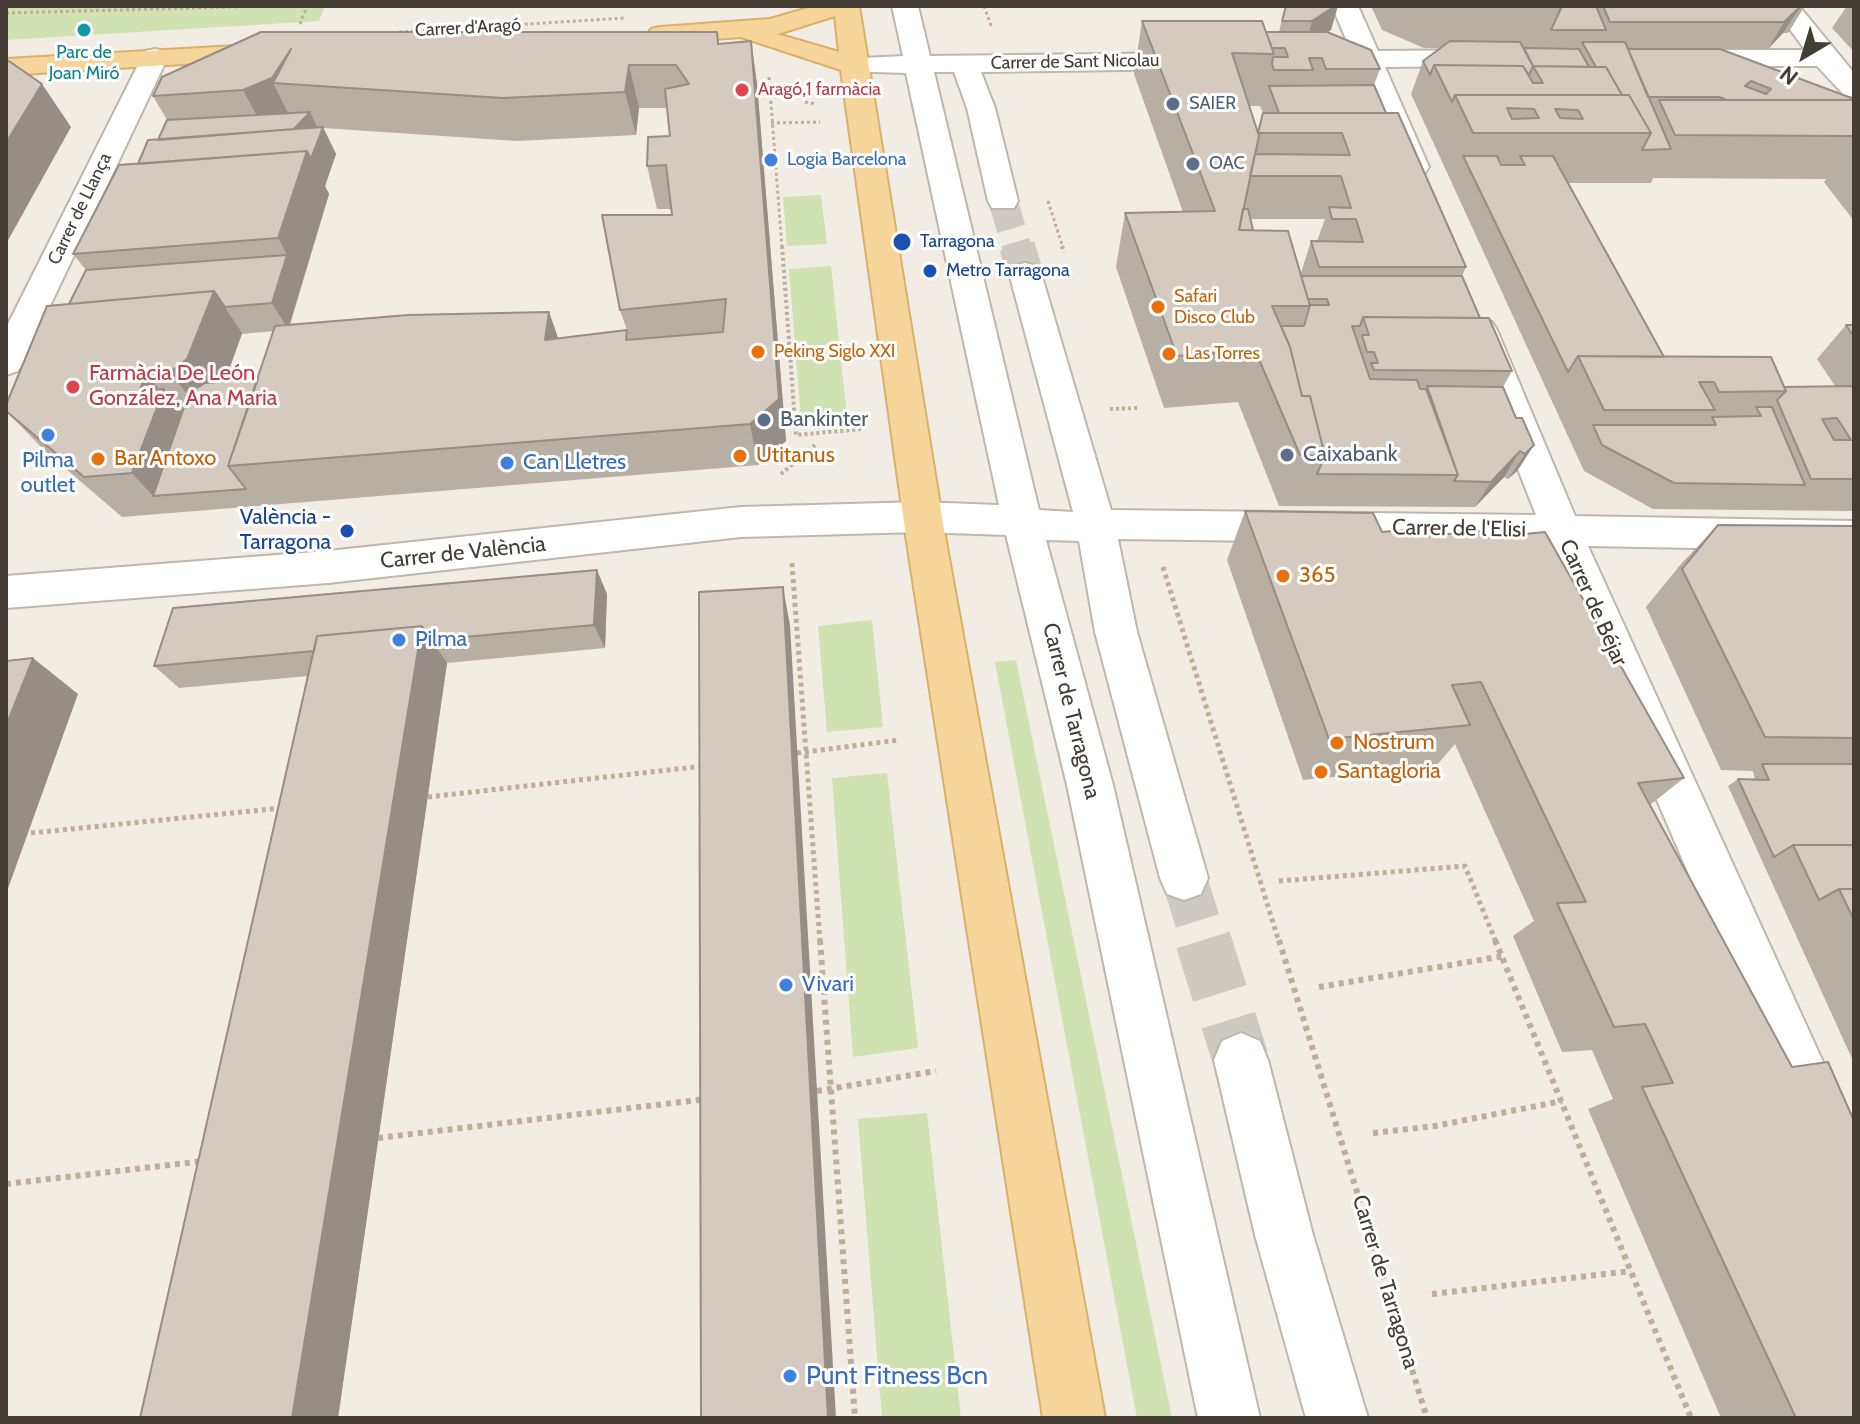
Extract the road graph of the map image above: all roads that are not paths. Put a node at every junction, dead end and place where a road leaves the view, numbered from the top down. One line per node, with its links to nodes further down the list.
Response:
1 (844, 6): 6 (main road); 16 (main road)
2 (905, 6): 17 (street, Carrer de Tarragona)
3 (1345, 6): 12 (street)
4 (1786, 6): 11 (street)
5 (629, 28): 6 (main road)
6 (735, 32): 16 (main road)
7 (293, 51): 8 (main road)
8 (155, 57): 18 (main road); 24 (street, Carrer de Llança)
9 (1508, 58): 12 (street)
10 (1664, 58): 11 (street)
11 (1824, 58): 19 (street)
12 (1367, 59): 13 (street); 20 (street)
13 (1315, 60)
14 (1226, 61): 15 (street, Carrer de Sant Nicolau)
15 (965, 64): 17 (street, Carrer de Sant Nicolau); 21 (street)
16 (853, 65): 17 (street, Carrer de Sant Nicolau); 25 (main road)
17 (918, 65): 26 (street, Carrer de Tarragona)
18 (6, 67)
19 (1854, 89)
20 (1427, 200)
21 (1003, 201)
22 (1025, 273): 27 (street)
23 (1468, 300): 28 (street, Carrer de Béjar)
24 (6, 363)
25 (920, 517): 26 (street, Carrer de l'Elisi); 30 (street, Carrer de València); 34 (main road)
26 (1023, 521): 27 (street, Carrer de l'Elisi); 35 (street, Carrer de Tarragona)
27 (1096, 526): 28 (street, Carrer de l'Elisi); 31 (street)
28 (1562, 531): 29 (street, Carrer de l'Elisi); 33 (street, Carrer de Béjar)
29 (1854, 536)
30 (6, 592)
31 (1184, 878)
32 (1241, 1060): 36 (street)
33 (1854, 1194)
34 (1074, 1418)
35 (1229, 1418)
36 (1337, 1418)

